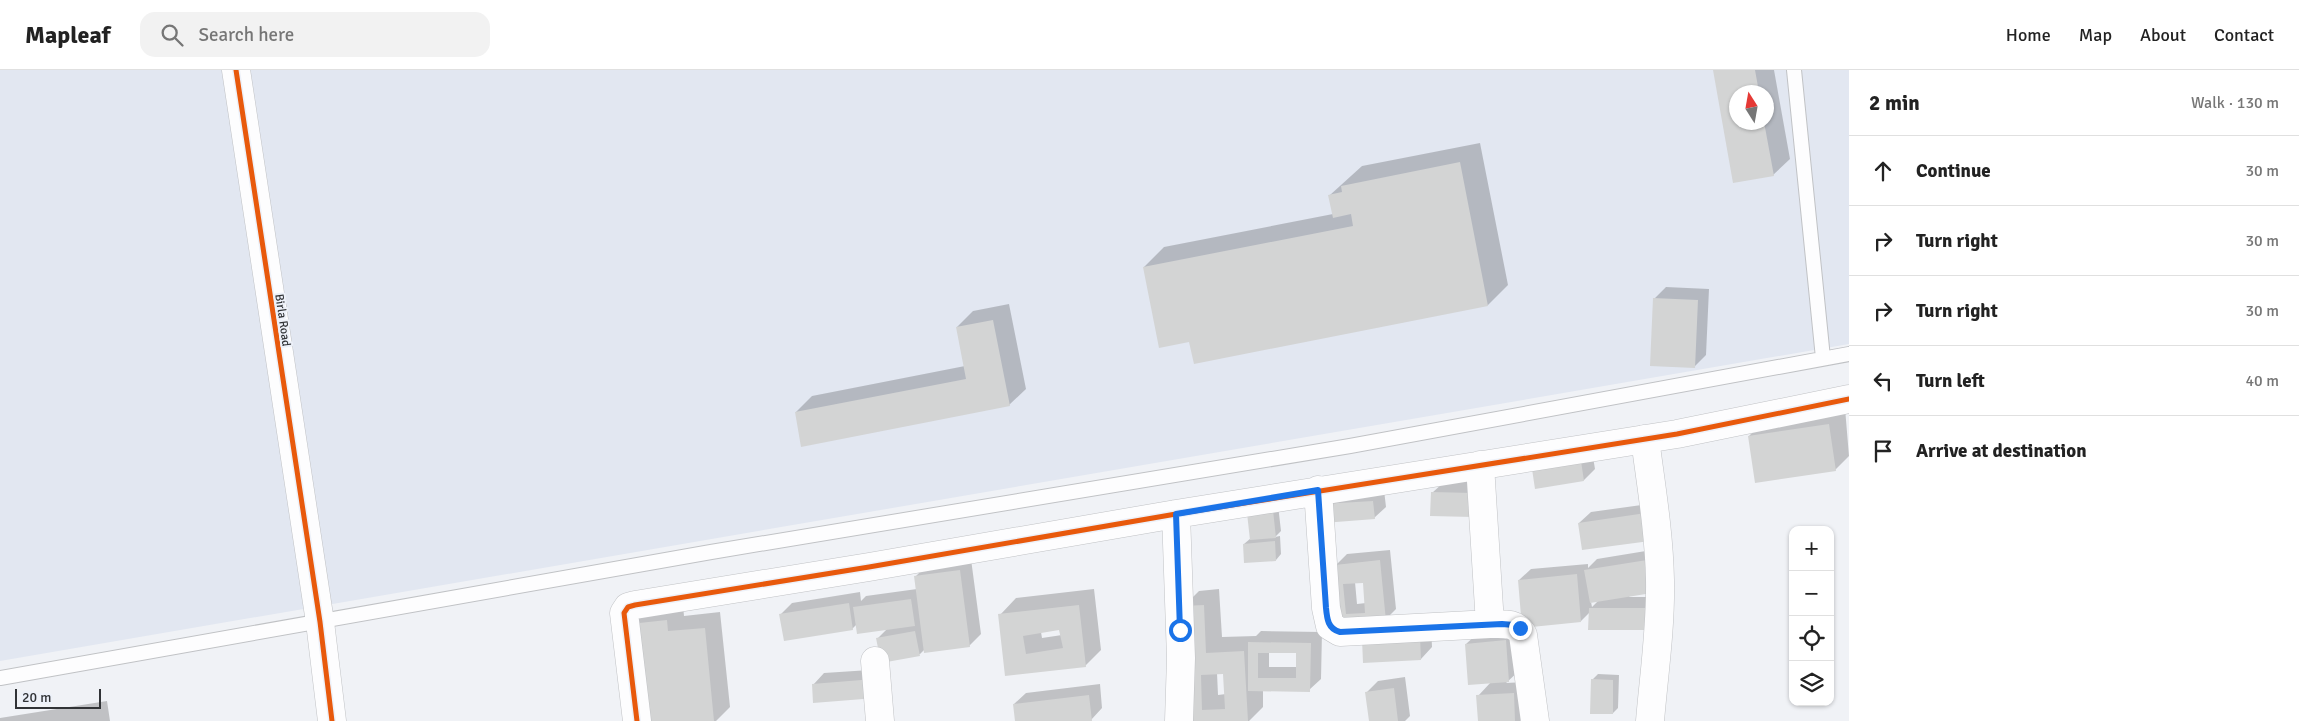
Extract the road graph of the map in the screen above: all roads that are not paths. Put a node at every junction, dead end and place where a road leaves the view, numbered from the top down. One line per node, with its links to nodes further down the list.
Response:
1 (236, 70): 10 (street, Birla Road)
2 (1794, 70): 4 (lane)
3 (1849, 354): 4 (lane)
4 (1823, 358): 10 (lane)
5 (1849, 400): 6 (street)
6 (1645, 438): 7 (street); 19 (street)
7 (1480, 465): 8 (street); 11 (street)
8 (1318, 490): 9 (street); 11 (street)
9 (1176, 514): 15 (street); 17 (street)
10 (320, 622): 13 (lane); 14 (street, Birla Road)
11 (1490, 624): 18 (street)
12 (875, 661): 16 (street)
13 (0, 678)
14 (332, 721)
15 (637, 721)
16 (880, 721)
17 (1179, 721)
18 (1535, 721)
19 (1650, 721)

